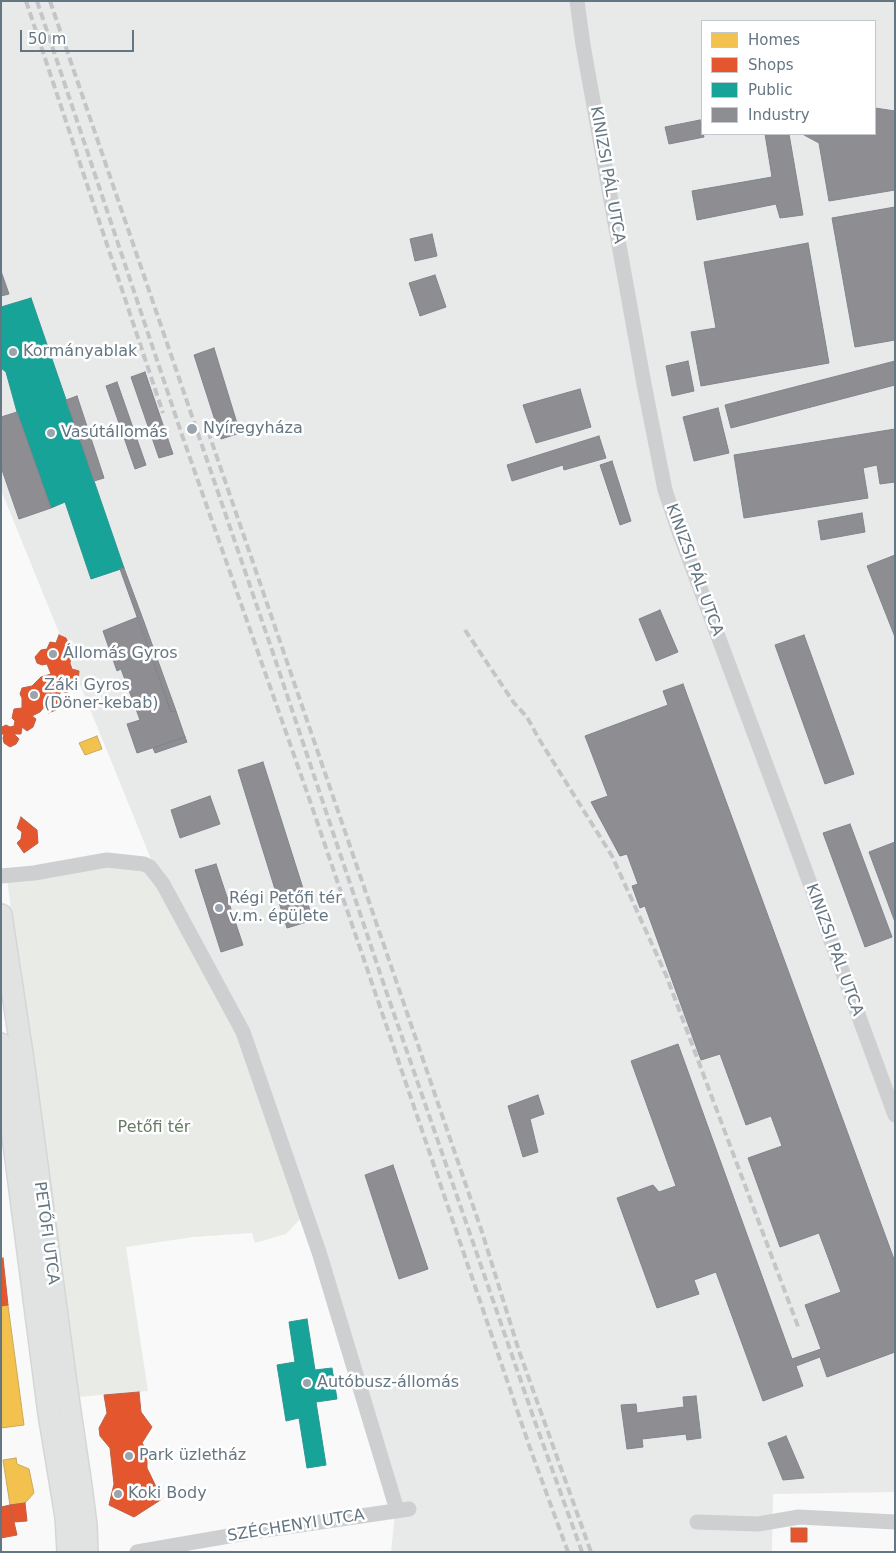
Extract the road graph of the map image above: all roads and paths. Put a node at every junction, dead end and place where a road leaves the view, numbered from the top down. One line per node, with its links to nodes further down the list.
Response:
1 (577, 1): 6 (street, KINIZSI PÁL UTCA)
2 (1, 876): 11 (street, SZÉCHENYI UTCA)
3 (1, 915): 10 (main road, PETŐFI UTCA)
4 (1, 1044): 5 (main road, PETŐFI UTCA)
5 (6, 1112): 9 (main road, PETŐFI UTCA)
6 (895, 1115)
7 (697, 1522): 8 (street)
8 (895, 1522)
9 (68, 1552)
10 (87, 1552)
11 (137, 1552)

